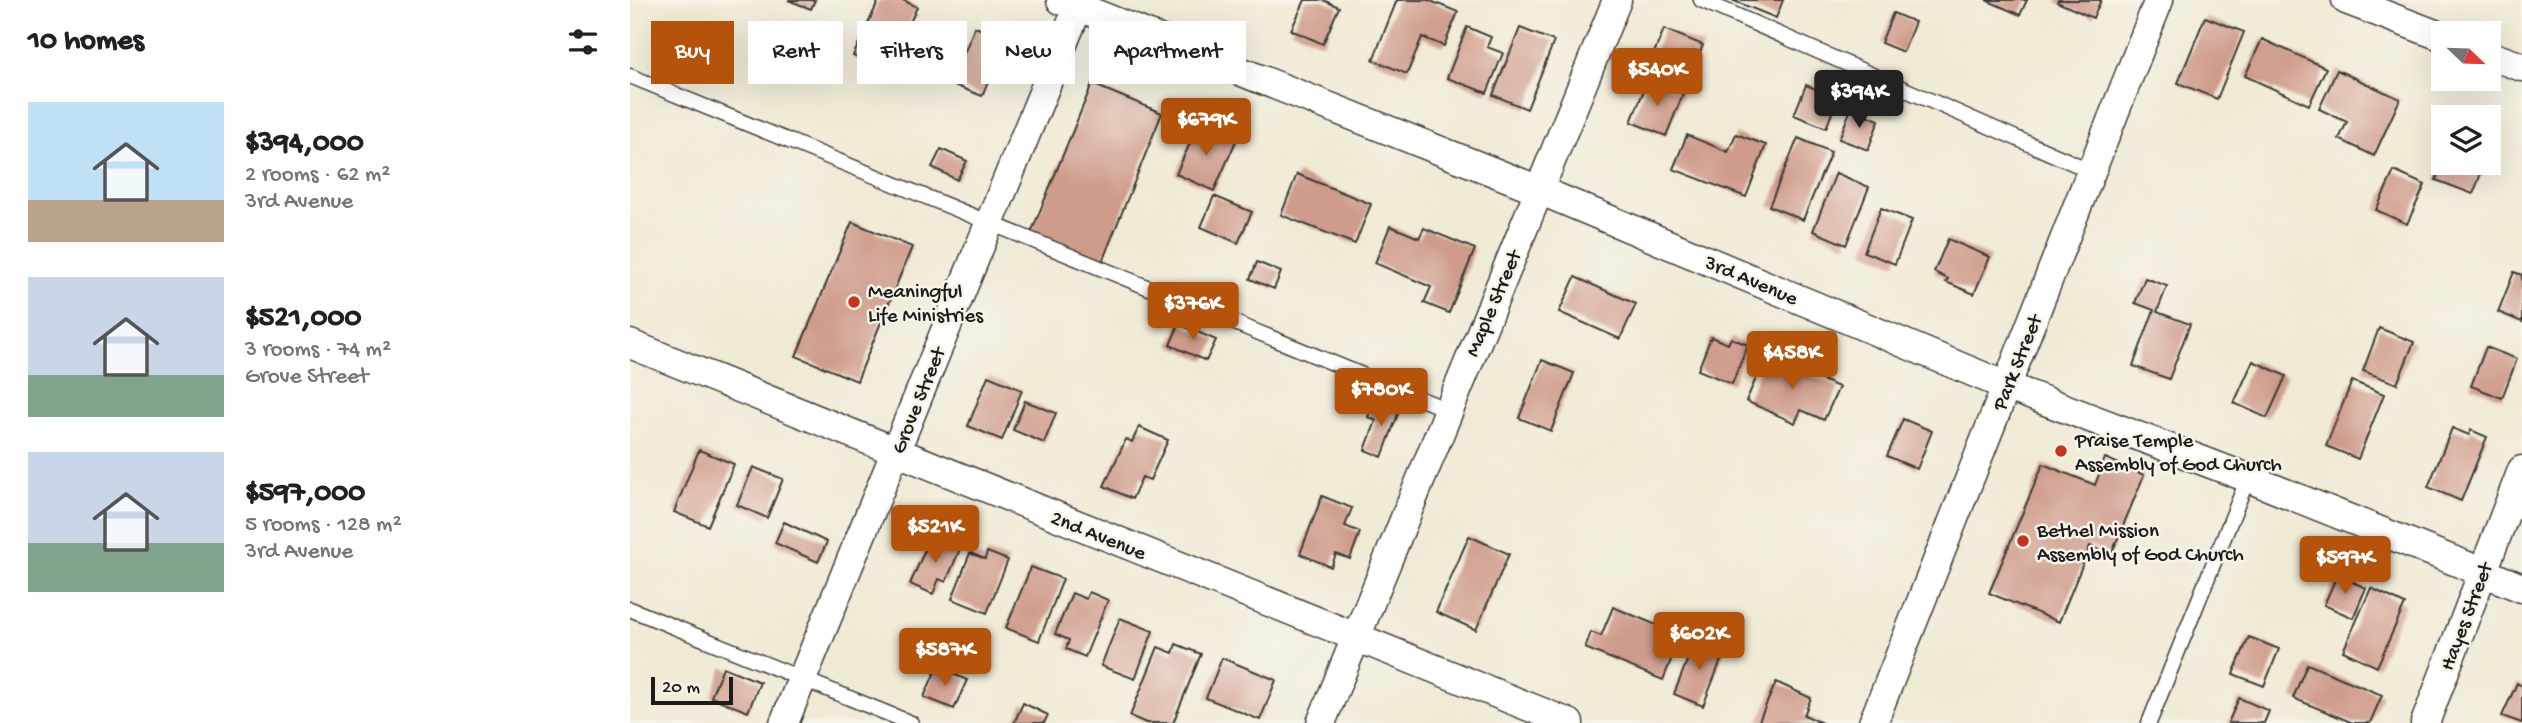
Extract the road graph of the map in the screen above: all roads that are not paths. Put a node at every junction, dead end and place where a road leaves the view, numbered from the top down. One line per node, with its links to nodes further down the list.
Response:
1 (1617, 0): 11 (street, Maple Street)
2 (1701, 0): 10 (lane)
3 (2159, 0): 10 (street, Park Street)
4 (2346, 0): 6 (street)
5 (1074, 2): 11 (street, 3rd Avenue); 12 (street, Grove Street)
6 (2431, 32)
7 (2501, 60): 8 (street)
8 (2522, 68)
9 (630, 76): 12 (lane)
10 (2091, 171): 14 (street, Park Street)
11 (1539, 190): 14 (street, 3rd Avenue); 15 (street, Maple Street)
12 (989, 224): 15 (lane); 16 (street, Grove Street)
13 (630, 344): 16 (street, 2nd Avenue)
14 (2006, 386): 18 (street, 3rd Avenue); 28 (street, Park Street)
15 (1448, 410): 22 (street, Maple Street)
16 (895, 452): 22 (street, 2nd Avenue); 23 (street, Grove Street)
17 (2522, 470): 19 (street, Hayes Street)
18 (2248, 478): 19 (street, 3rd Avenue); 29 (lane)
19 (2482, 572): 20 (street, 3rd Avenue); 30 (street, Hayes Street)
20 (2522, 588)
21 (630, 609): 23 (lane)
22 (1356, 636): 26 (street, Maple Street); 27 (street, 2nd Avenue)
23 (802, 680): 24 (street, Grove Street); 25 (lane)
24 (784, 723)
25 (911, 723)
26 (1321, 723)
27 (1569, 723)
28 (1873, 723)
29 (2149, 723)
30 (2425, 723)

